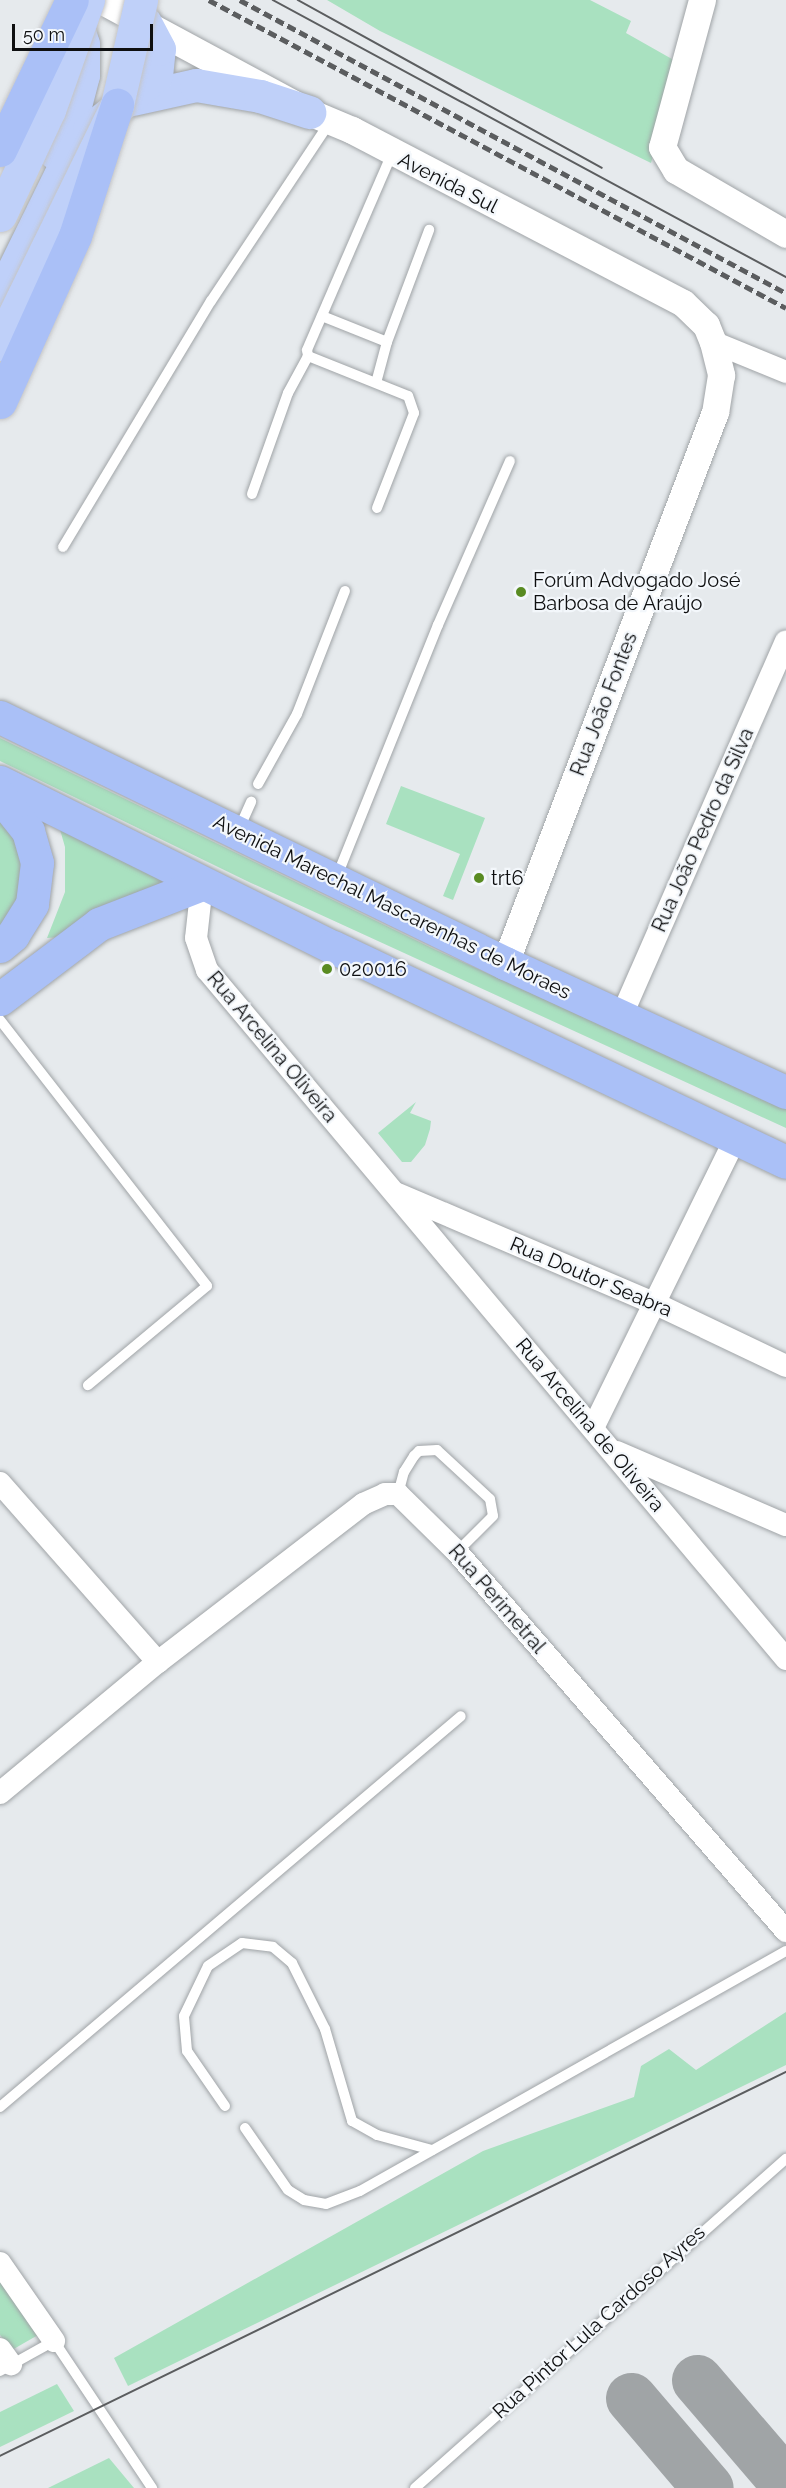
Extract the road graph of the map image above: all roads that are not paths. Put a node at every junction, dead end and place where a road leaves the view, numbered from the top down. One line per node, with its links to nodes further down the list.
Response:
1 (57, 0): 11 (main road)
2 (72, 0): 9 (highway, bridge)
3 (88, 0): 12 (main road, bridge)
4 (101, 0): 6 (street, Avenida Sul)
5 (702, 0): 14 (street)
6 (143, 12): 7 (main road, bridge); 8 (street, Avenida Sul)
7 (124, 102): 8 (main road); 11 (main road); 20 (main road, bridge); 24 (highway, bridge)
8 (320, 117): 10 (street, Avenida Sul); 28 (lane)
9 (0, 150)
10 (392, 154): 17 (lane); 19 (street, Avenida Sul)
11 (59, 163): 15 (main road); 16 (main road)
12 (0, 215)
13 (429, 230): 18 (lane)
14 (786, 234)
15 (0, 265)
16 (0, 297)
17 (322, 316): 18 (lane); 21 (lane)
18 (387, 342): 23 (lane)
19 (713, 342): 22 (street); 40 (street, Rua João Fontes)
20 (0, 344)
21 (308, 356): 23 (lane); 26 (lane)
22 (786, 372)
23 (376, 383): 27 (lane)
24 (0, 402)
25 (510, 461): 37 (lane)
26 (252, 494)
27 (376, 508)
28 (63, 547)
29 (345, 591): 33 (lane)
30 (786, 642): 42 (street, Rua João Pedro da Silva)
31 (0, 717): 36 (highway, Avenida Marechal Mascarenhas de Moraes)
32 (0, 782): 38 (highway)
33 (258, 784)
34 (0, 796): 39 (highway)
35 (251, 802): 36 (lane)
36 (237, 833): 37 (highway, Avenida Marechal Mascarenhas de Moraes)
37 (335, 880): 40 (highway, Avenida Marechal Mascarenhas de Moraes)
38 (202, 884): 41 (highway); 45 (highway); 47 (street, Rua Arcelina Oliveira)
39 (0, 946)
40 (505, 963): 42 (highway, Avenida Marechal Mascarenhas de Moraes)
41 (0, 999)
42 (621, 1017): 44 (highway, Avenida Marechal Mascarenhas de Moraes)
43 (0, 1020): 50 (lane)
44 (786, 1090)
45 (736, 1138): 46 (highway); 48 (street)
46 (786, 1162)
47 (394, 1192): 48 (street, Rua Doutor Seabra); 51 (street, Rua Arcelina de Oliveira)
48 (654, 1303): 49 (street, Rua Doutor Seabra); 51 (street)
49 (786, 1366)
50 (88, 1385)
51 (593, 1428): 52 (street, Rua Arcelina de Oliveira)
52 (613, 1450): 55 (street); 57 (street, Rua Arcelina de Oliveira)
53 (0, 1482): 58 (street)
54 (398, 1494): 56 (street, Rua Perimetral); 56 (lane); 58 (street)
55 (786, 1525)
56 (458, 1552): 61 (street, Rua Perimetral)
57 (786, 1659)
58 (159, 1662): 60 (street)
59 (461, 1716): 64 (lane)
60 (0, 1793)
61 (786, 1931)
62 (786, 1951): 66 (lane)
63 (225, 2106): 66 (lane)
64 (0, 2107)
65 (245, 2128): 66 (lane)
66 (432, 2150)
67 (786, 2159): 72 (lane, Rua Pintor Lula Cardoso Ayres)
68 (0, 2264): 69 (street)
69 (54, 2341): 70 (lane); 71 (lane)
70 (4, 2361)
71 (152, 2488)
72 (415, 2488)

